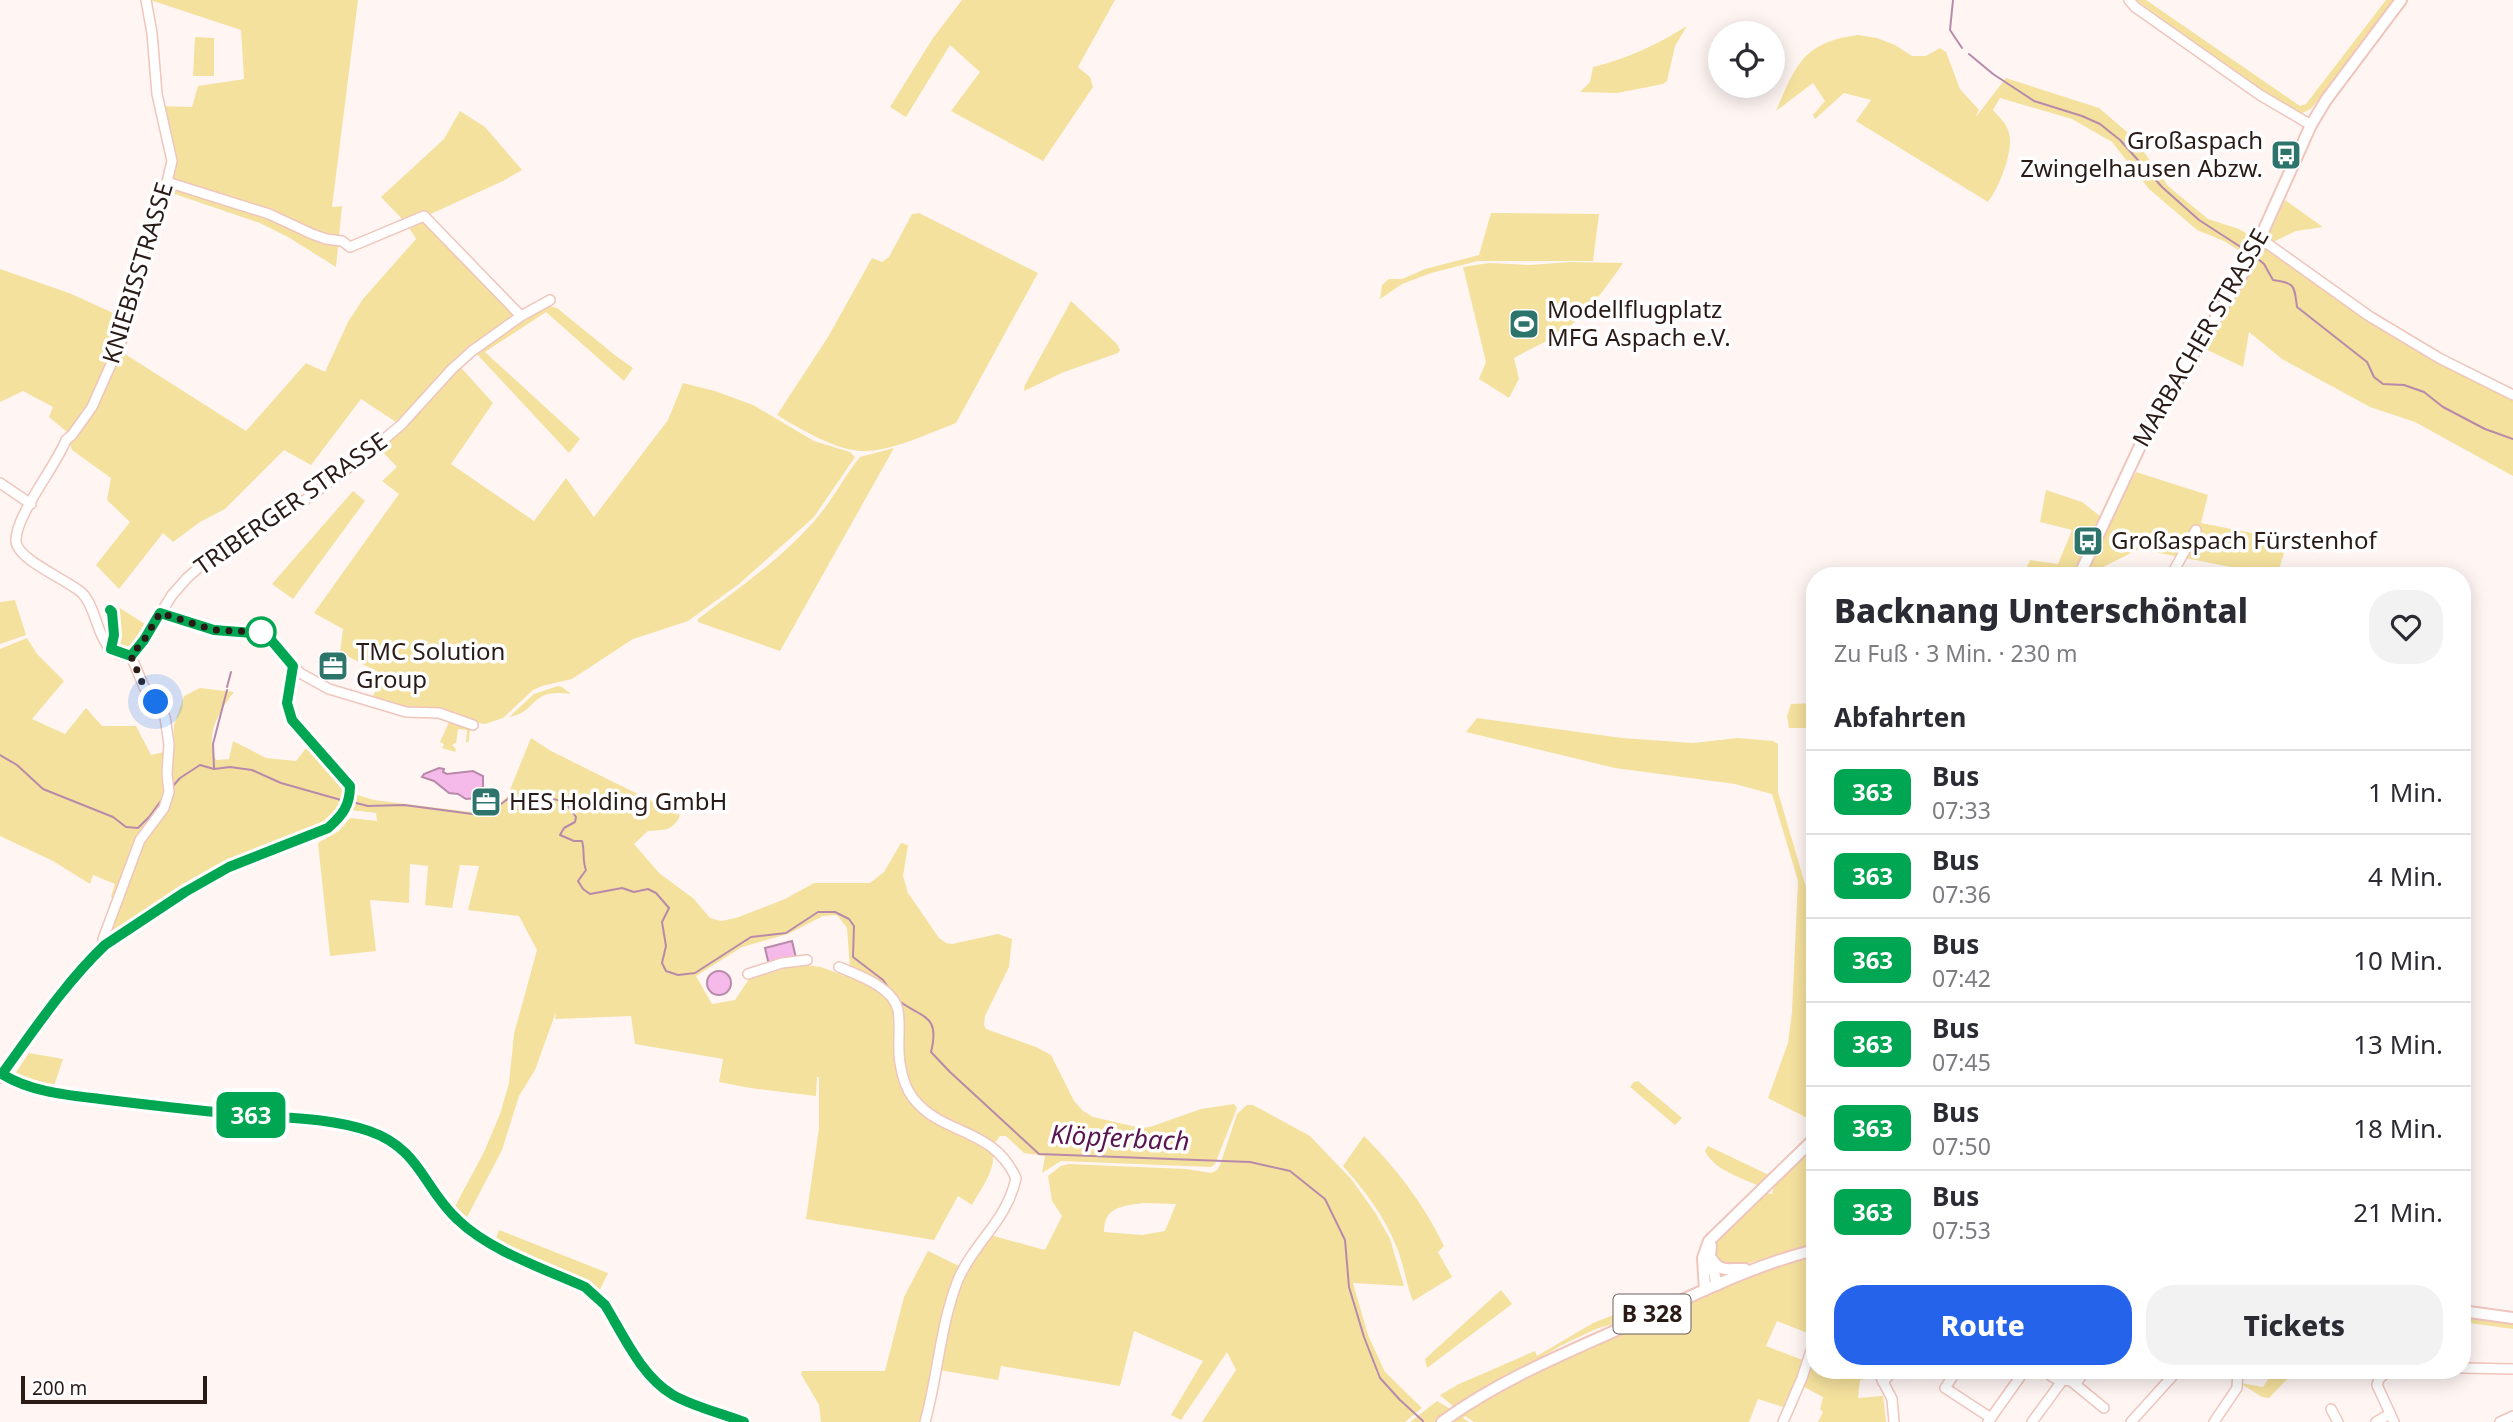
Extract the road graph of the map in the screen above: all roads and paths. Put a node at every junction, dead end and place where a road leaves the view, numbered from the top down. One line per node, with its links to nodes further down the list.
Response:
1 (146, 0): 5 (street, KNIEBISSTRASSE)
2 (2129, 0): 4 (street)
3 (2401, 0): 4 (main road, MARBACHER STRASSE)
4 (2311, 125): 6 (main road, MARBACHER STRASSE)
5 (167, 182): 8 (street); 11 (street, KNIEBISSTRASSE)
6 (2261, 239): 9 (street); 13 (main road, MARBACHER STRASSE)
7 (550, 300): 8 (street, TRIBERGER STRASSE)
8 (521, 316): 15 (street, TRIBERGER STRASSE)
9 (2513, 395)
10 (0, 483): 11 (street)
11 (30, 504): 16 (street, KNIEBISSTRASSE)
12 (2196, 530): 14 (street)
13 (2083, 567)
14 (2176, 567)
15 (160, 613): 16 (street, TRIBERGER STRASSE); 17 (street)
16 (131, 656): 19 (street)
17 (293, 666): 18 (street); 19 (street)
18 (473, 725)
19 (105, 946): 23 (street)
20 (807, 960): 22 (street)
21 (839, 967): 54 (street)
22 (748, 974)
23 (1, 1075): 53 (street)
24 (1806, 1147): 25 (main road)
25 (1718, 1232): 27 (main road); 30 (main road)
26 (1806, 1253): 28 (main road, B 328)
27 (1710, 1256): 28 (main road); 29 (main road)
28 (1751, 1270): 29 (main road, B 328)
29 (1717, 1285): 30 (main road, B 328)
30 (1705, 1290): 55 (main road, B 328)
31 (2471, 1312): 32 (main road)
32 (2513, 1318)
33 (1806, 1366): 56 (street)
34 (2471, 1368): 35 (street)
35 (2513, 1368)
36 (1882, 1379): 46 (street)
37 (1886, 1379): 46 (street)
38 (1951, 1379): 52 (street)
39 (2019, 1379): 52 (street)
40 (2056, 1379): 45 (street)
41 (2079, 1379): 47 (street)
42 (2170, 1379): 59 (street)
43 (2238, 1379): 60 (street)
44 (2379, 1379): 51 (street)
45 (2062, 1381): 47 (street); 58 (street)
46 (1883, 1382): 57 (street)
47 (2076, 1384): 48 (street)
48 (2104, 1408)
49 (2331, 1409): 61 (street)
50 (2513, 1416): 63 (street)
51 (2392, 1418): 62 (street)
52 (1989, 1420)
53 (743, 1422)
54 (925, 1422)
55 (1442, 1422)
56 (1783, 1422)
57 (1894, 1422)
58 (2032, 1422)
59 (2131, 1422)
60 (2214, 1422)
61 (2338, 1422)
62 (2376, 1422)
63 (2500, 1422)

